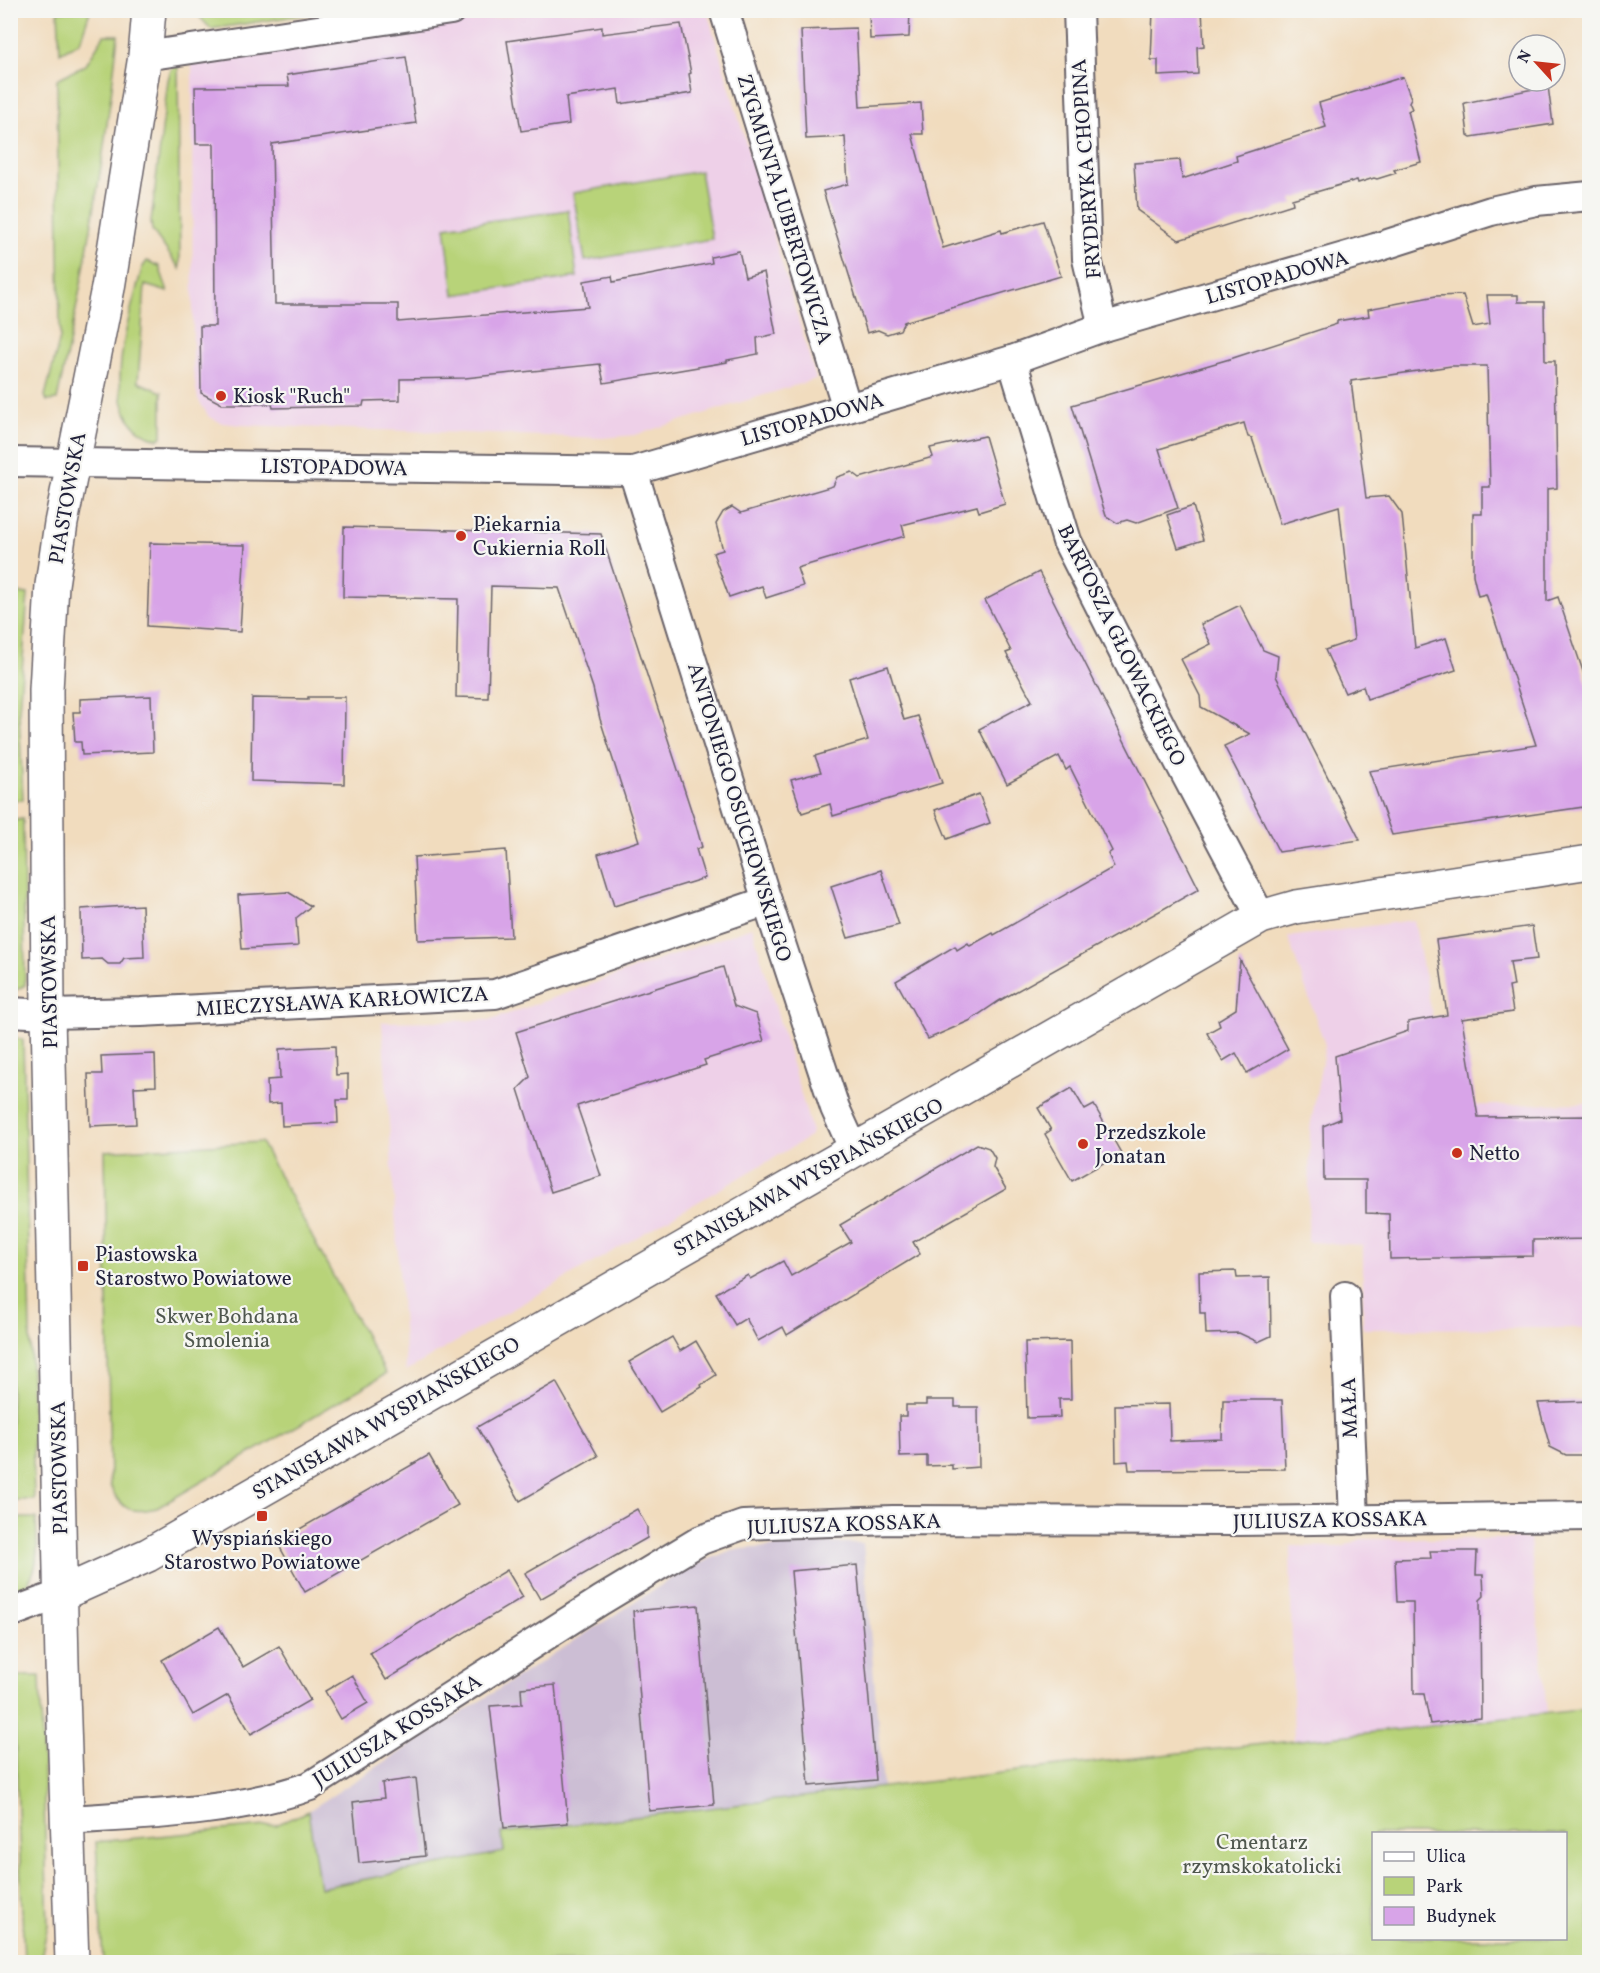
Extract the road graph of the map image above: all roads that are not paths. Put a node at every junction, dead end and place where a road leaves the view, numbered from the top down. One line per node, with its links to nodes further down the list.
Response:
1 (149, 10): 5 (street, PIASTOWSKA)
2 (451, 10): 5 (street)
3 (724, 10): 9 (street, ZYGMUNTA LUBERTOWICZA)
4 (1078, 10): 7 (street, FRYDERYKA CHOPINA)
5 (145, 56): 11 (street, PIASTOWSKA)
6 (1590, 196): 7 (street, LISTOPADOWA)
7 (1103, 327): 8 (street, LISTOPADOWA)
8 (1012, 360): 9 (street, LISTOPADOWA); 15 (street, BARTOSZA GŁOWACKIEGO)
9 (847, 408): 12 (street, LISTOPADOWA)
10 (10, 462): 11 (street, LISTOPADOWA)
11 (72, 462): 12 (street, LISTOPADOWA); 17 (street, PIASTOWSKA)
12 (633, 471): 14 (street, ANTONIEGO OSUCHOWSKIEGO)
13 (1590, 862): 15 (street, STANISŁAWA WYSPIAŃSKIEGO)
14 (767, 901): 17 (street, MIECZYSŁAWA KARŁOWICZA); 18 (street, ANTONIEGO OSUCHOWSKIEGO)
15 (1261, 917): 18 (street, STANISŁAWA WYSPIAŃSKIEGO)
16 (10, 1012): 17 (street, MIECZYSŁAWA KARŁOWICZA)
17 (48, 1014): 22 (street, PIASTOWSKA)
18 (854, 1150): 22 (street, STANISŁAWA WYSPIAŃSKIEGO)
19 (1345, 1296): 21 (street, MAŁA)
20 (1590, 1516): 21 (street, JULIUSZA KOSSAKA)
21 (1354, 1520): 24 (street, JULIUSZA KOSSAKA)
22 (61, 1594): 23 (street); 24 (street, PIASTOWSKA)
23 (10, 1613)
24 (67, 1820): 25 (street, PIASTOWSKA)
25 (72, 1962)

